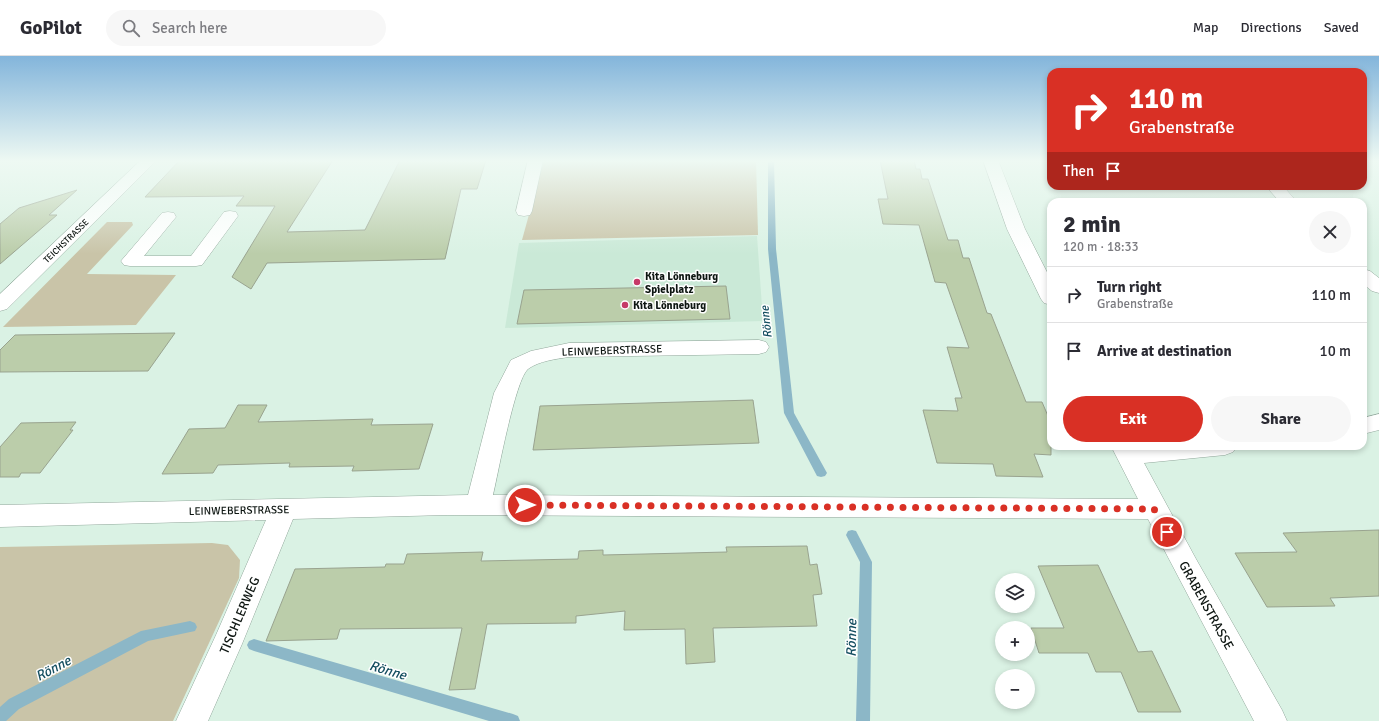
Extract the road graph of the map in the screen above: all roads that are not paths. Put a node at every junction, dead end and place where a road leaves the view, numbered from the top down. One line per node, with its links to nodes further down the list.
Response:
1 (118, 191): 10 (street, TEICHSTRASSE)
2 (529, 191): 4 (street)
3 (1002, 191): 9 (street)
4 (524, 210)
5 (230, 216): 6 (street)
6 (168, 217)
7 (1367, 278): 8 (street)
8 (1379, 287)
9 (1047, 291)
10 (0, 305)
11 (759, 347): 16 (street, LEINWEBERSTRASSE)
12 (1379, 422): 13 (street)
13 (1367, 425)
14 (1188, 450): 15 (street)
15 (1125, 451): 18 (street, GRABENSTRASSE)
16 (478, 505): 17 (street, LEINWEBERSTRASSE); 18 (street, LEINWEBERSTRASSE)
17 (284, 509): 19 (street, LEINWEBERSTRASSE); 20 (street, TISCHLERWEG)
18 (1154, 509): 21 (street, GRABENSTRASSE)
19 (0, 516)
20 (192, 721)
21 (1271, 721)

